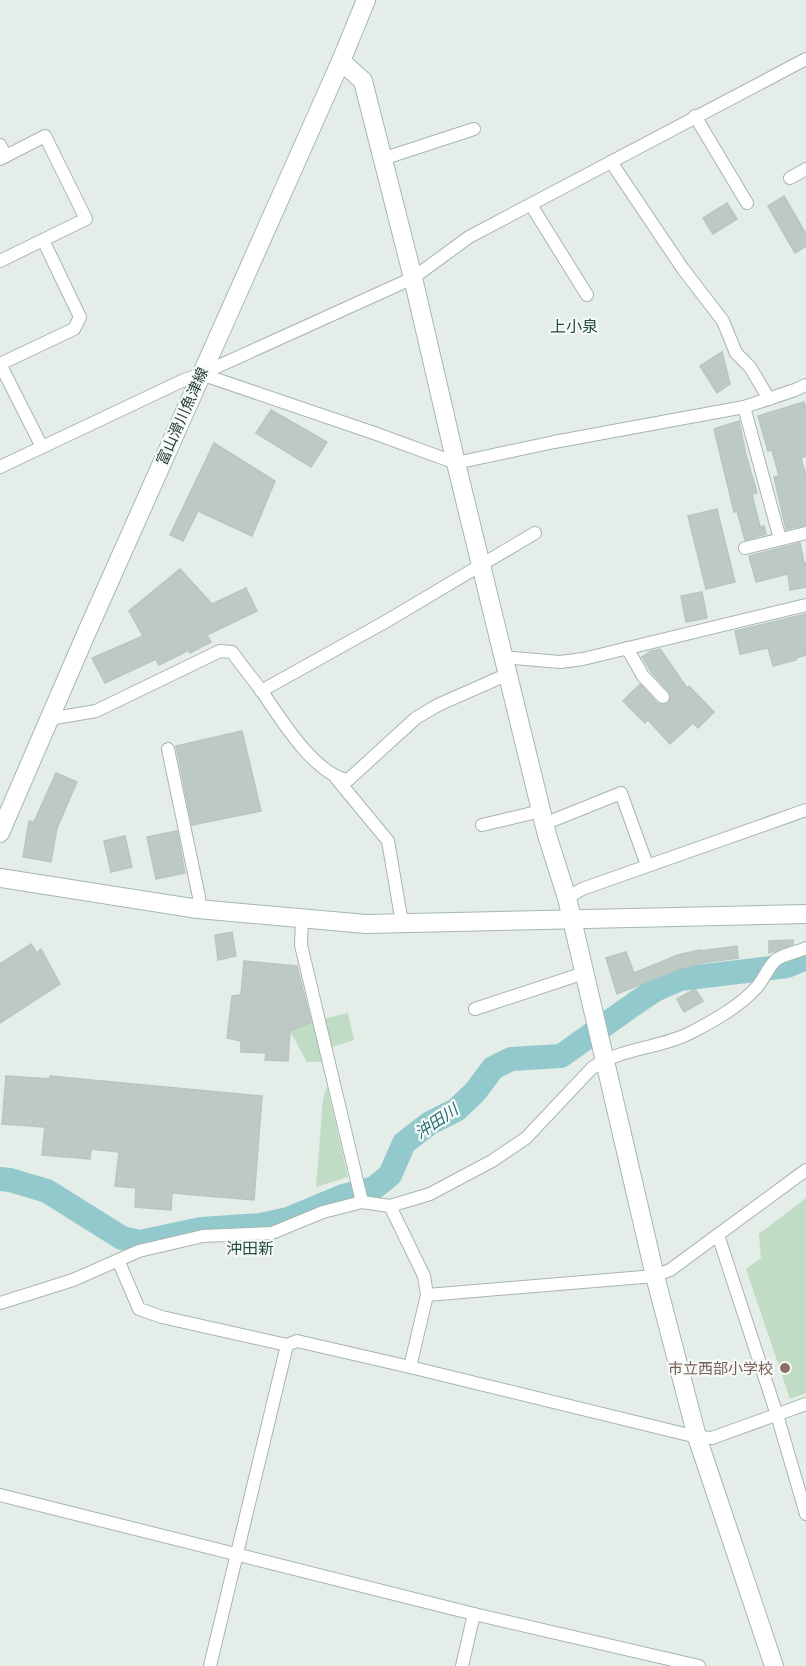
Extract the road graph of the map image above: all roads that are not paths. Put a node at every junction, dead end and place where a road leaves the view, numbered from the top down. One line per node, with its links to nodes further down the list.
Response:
1 (366, 0): 2 (street, 富山滑川魚津線)
2 (341, 62): 7 (street); 18 (street, 富山滑川魚津線)
3 (805, 62): 4 (street)
4 (695, 116): 8 (street); 11 (street)
5 (474, 129): 7 (street)
6 (2, 153): 13 (street)
7 (382, 159): 15 (street)
8 (611, 162): 12 (street); 20 (street)
9 (806, 169): 10 (street)
10 (790, 178)
11 (747, 203)
12 (531, 205): 15 (street); 16 (street)
13 (42, 240): 14 (street); 17 (street)
14 (0, 261)
15 (413, 278): 18 (street); 23 (street)
16 (587, 295)
17 (0, 364): 22 (street)
18 (201, 374): 22 (street); 23 (street); 35 (street, 富山滑川魚津線)
19 (806, 385): 20 (street)
20 (769, 399): 21 (street)
21 (744, 407): 23 (street); 27 (street)
22 (42, 447): 24 (street)
23 (456, 463): 29 (street)
24 (0, 467)
25 (535, 532): 29 (street)
26 (806, 533): 27 (street)
27 (780, 539): 28 (street)
28 (745, 548)
29 (481, 566): 32 (street); 33 (street)
30 (806, 605): 31 (street)
31 (627, 648): 32 (street); 34 (street)
32 (505, 666): 37 (street); 39 (street)
33 (261, 691): 35 (street); 37 (street)
34 (663, 697)
35 (49, 719): 41 (street, 富山滑川魚津線)
36 (168, 750): 45 (street)
37 (336, 778): 49 (street)
38 (806, 810): 42 (street)
39 (542, 818): 40 (street); 42 (street); 44 (street)
40 (482, 825)
41 (0, 833)
42 (647, 865): 44 (street)
43 (0, 878): 45 (street)
44 (567, 898): 48 (street)
45 (198, 909): 47 (street)
46 (806, 914): 48 (street)
47 (302, 919): 49 (street); 55 (street)
48 (572, 919): 49 (street); 51 (street)
49 (402, 923)
50 (806, 948): 53 (street)
51 (584, 973): 52 (street); 53 (street)
52 (475, 1009)
53 (605, 1059): 56 (street); 59 (street)
54 (806, 1170): 57 (street)
55 (362, 1202): 56 (street); 58 (street)
56 (390, 1206): 60 (street)
57 (718, 1235): 59 (street); 65 (street)
58 (118, 1260): 61 (street); 62 (street)
59 (655, 1276): 60 (street); 66 (street)
60 (427, 1295): 63 (street)
61 (0, 1303)
62 (287, 1345): 63 (street); 69 (street)
63 (410, 1366): 66 (street)
64 (806, 1404): 65 (street)
65 (777, 1415): 66 (street); 68 (street)
66 (697, 1437): 74 (street)
67 (0, 1495): 69 (street)
68 (806, 1514)
69 (237, 1554): 70 (street); 71 (street)
70 (474, 1614): 72 (street); 73 (street)
71 (210, 1666)
72 (462, 1666)
73 (699, 1666)
74 (774, 1666)

